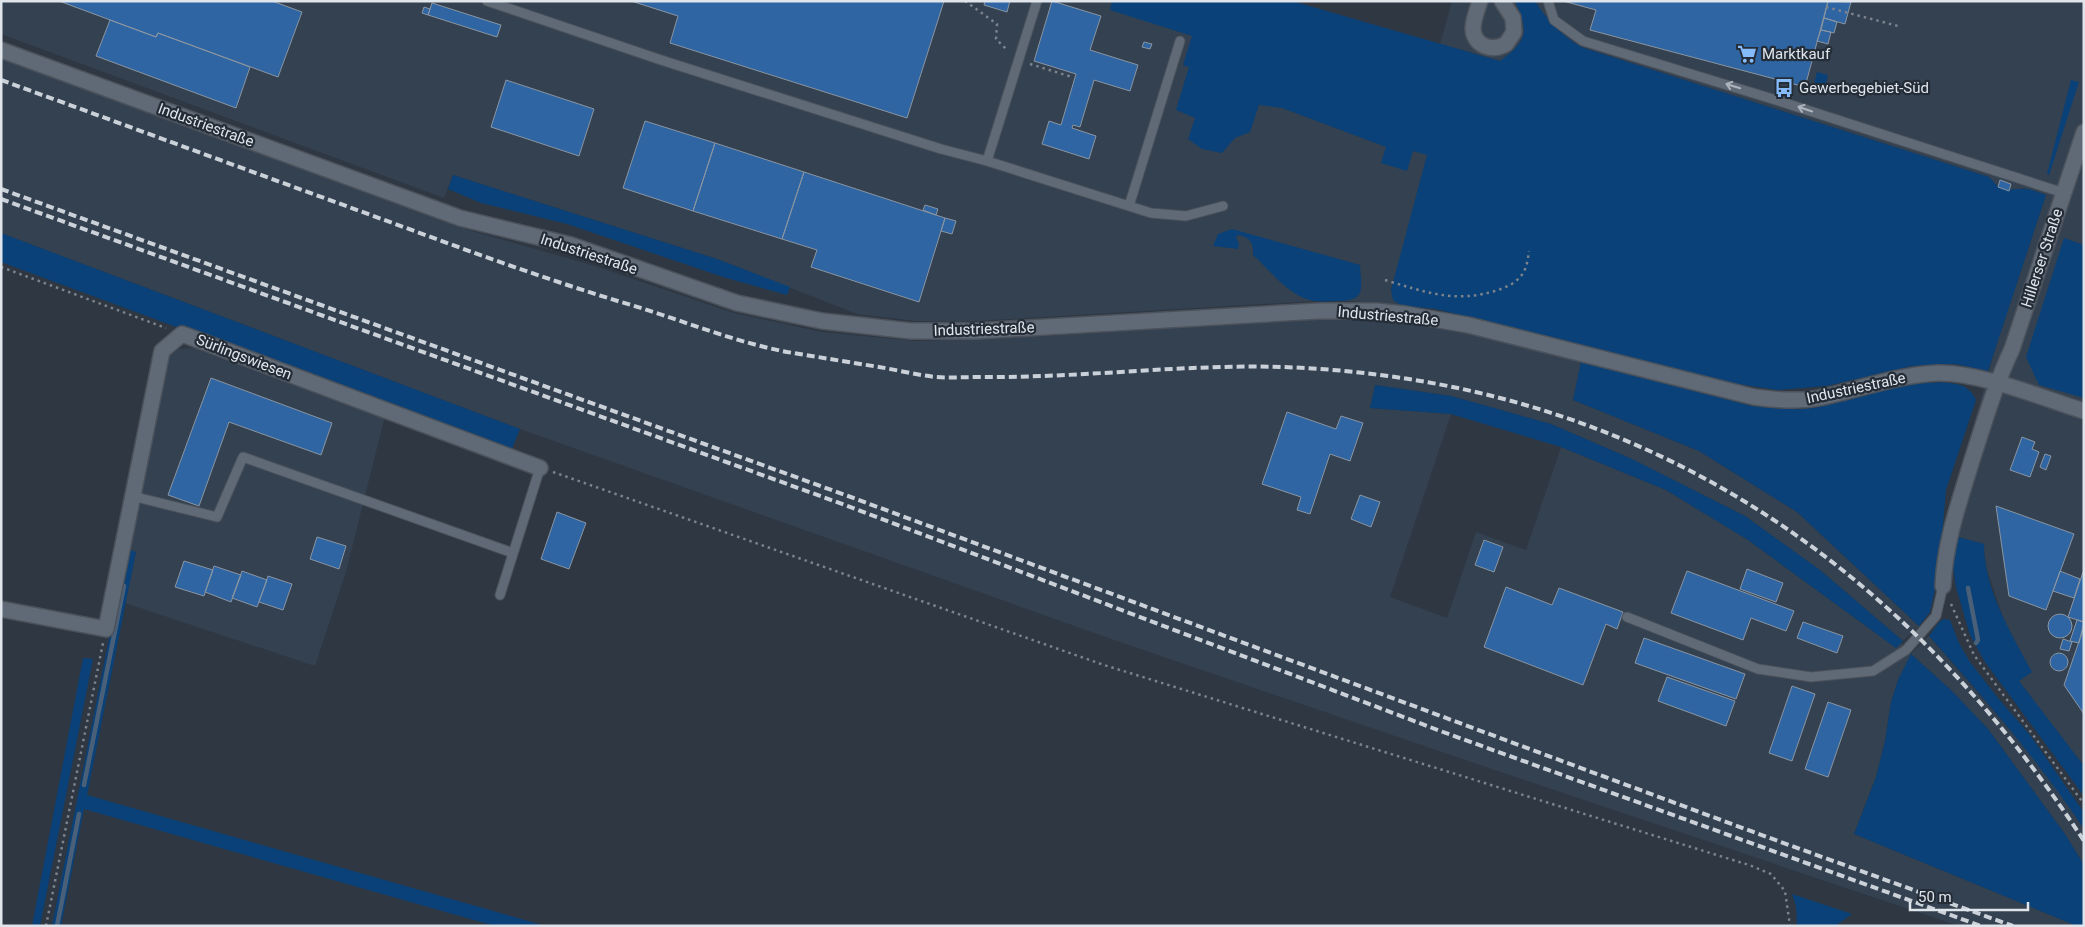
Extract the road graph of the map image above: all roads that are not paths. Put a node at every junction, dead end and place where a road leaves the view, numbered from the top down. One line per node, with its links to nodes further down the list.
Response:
1 (487, 1): 9 (lane)
2 (1037, 1): 9 (lane)
3 (1480, 1): 4 (street)
4 (1502, 1)
5 (1548, 1): 10 (lane, one-way to 5)
6 (1180, 41): 11 (lane)
7 (1, 50): 13 (street, Industriestraße)
8 (2084, 132): 10 (street, Hillerser Straße)
9 (987, 161): 11 (lane)
10 (2064, 193): 13 (street, Hillerser Straße)
11 (1129, 206): 12 (lane)
12 (1223, 206)
13 (1997, 383): 14 (street, Industriestraße); 18 (street, Hillerser Straße)
14 (2084, 411)
15 (540, 468): 16 (street, Sürlingswiesen); 17 (lane)
16 (132, 496): 17 (lane); 20 (street, Sürlingswiesen)
17 (513, 553): 19 (lane)
18 (1943, 586): 21 (lane)
19 (500, 595)
20 (1, 609)
21 (1627, 617)

